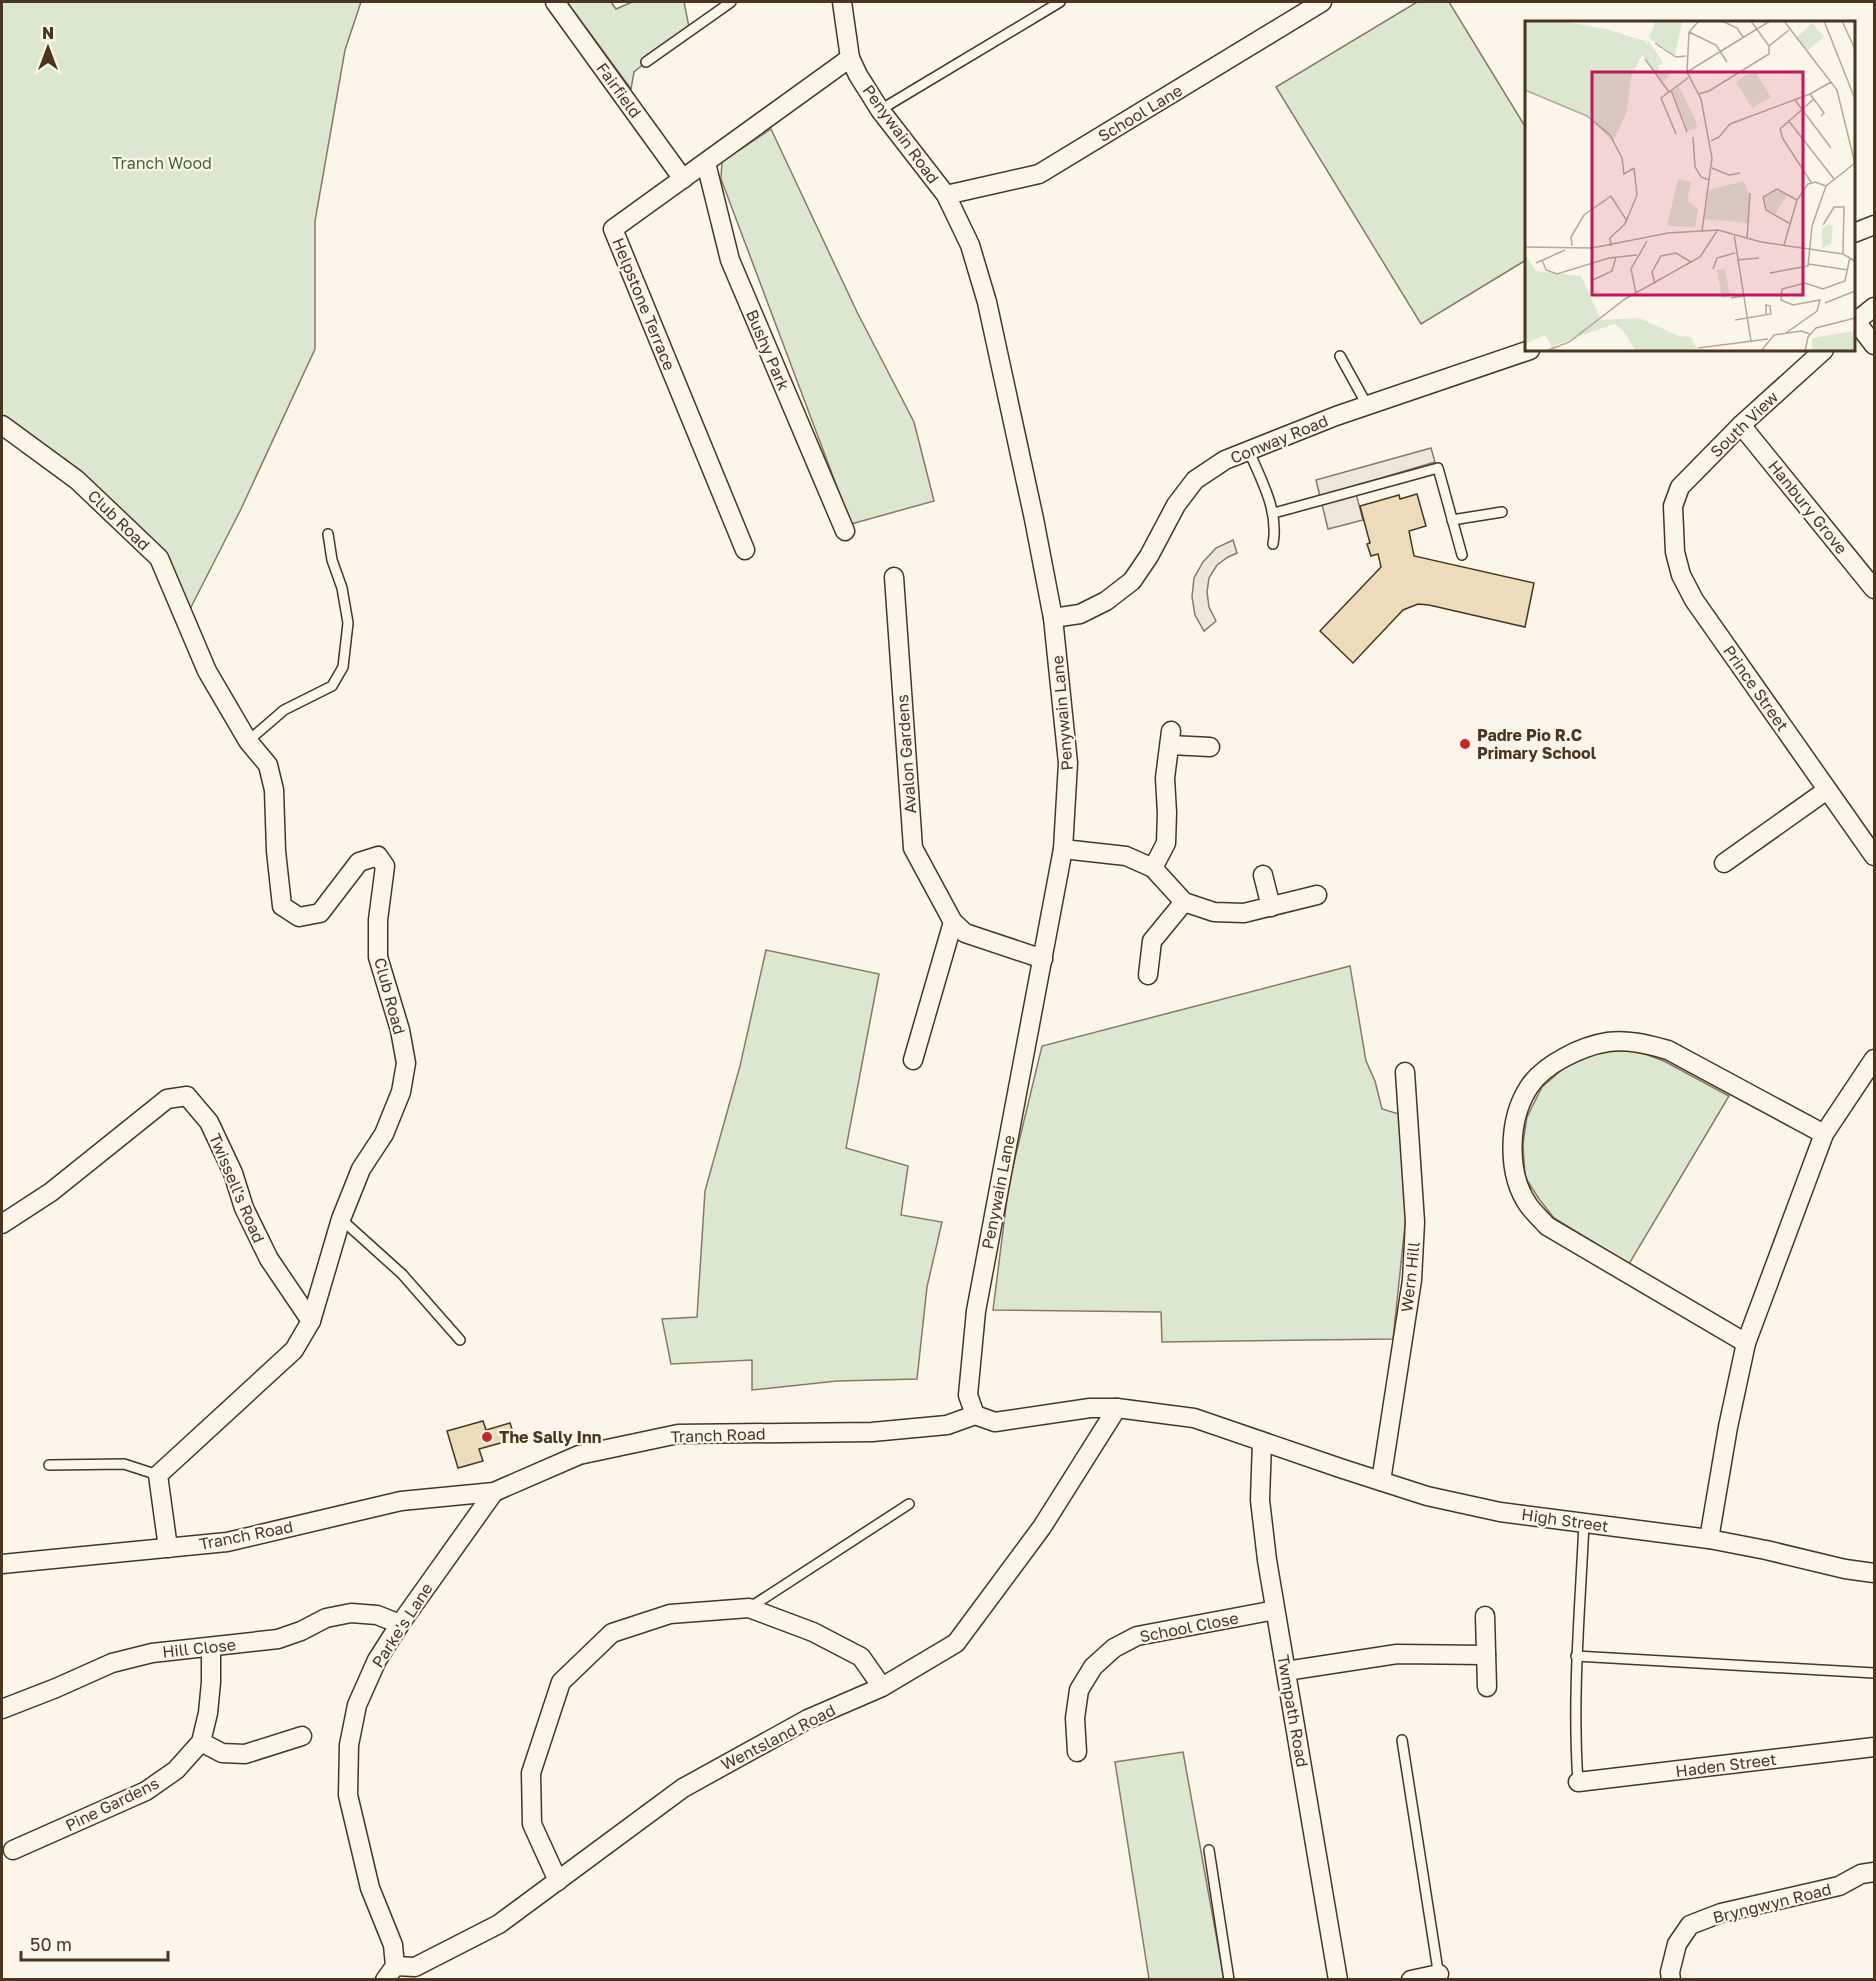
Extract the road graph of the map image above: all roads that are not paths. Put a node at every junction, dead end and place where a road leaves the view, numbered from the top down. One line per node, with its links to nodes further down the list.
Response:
1 (555, 2): 10 (street, Fairfield)
2 (731, 2): 7 (lane)
3 (842, 2): 6 (street, Penywain Road)
4 (1060, 2): 8 (lane)
5 (1322, 2): 11 (street, School Lane)
6 (850, 58): 8 (street, Penywain Road); 9 (street, Helpstone Terrace)
7 (646, 62)
8 (880, 110): 11 (street, Penywain Road)
9 (706, 164): 10 (street, Helpstone Terrace); 29 (street, Bushy Park)
10 (683, 179): 32 (street, Helpstone Terrace)
11 (946, 195): 36 (street, Penywain Lane)
12 (1875, 225): 13 (street)
13 (1855, 233)
14 (1875, 307): 15 (street)
15 (1855, 320)
16 (1855, 322): 17 (street)
17 (1875, 345)
18 (1527, 351): 21 (street, Conway Road)
19 (1823, 351): 23 (street, South View)
20 (1340, 356): 21 (lane)
21 (1367, 405): 24 (street, Conway Road)
22 (2, 425): 37 (street, Club Road)
23 (1741, 425): 25 (street, South View); 35 (street, Hanbury Grove)
24 (1248, 449): 27 (lane); 36 (street, Conway Road)
25 (1673, 506): 39 (street, Prince Street)
26 (1502, 512): 28 (lane)
27 (1274, 513): 28 (lane); 31 (lane)
28 (1452, 520): 33 (lane)
29 (845, 531)
30 (328, 534): 37 (lane)
31 (1273, 544)
32 (746, 549)
33 (1462, 555)
34 (894, 577): 48 (street, Avalon Gardens)
35 (1875, 589)
36 (1053, 618): 40 (street, Penywain Lane)
37 (249, 741): 55 (street, Club Road)
38 (1210, 747): 43 (street)
39 (1827, 790): 41 (street, Prince Street); 42 (street)
40 (1064, 849): 43 (street); 49 (street, Penywain Lane)
41 (1875, 856)
42 (1724, 863)
43 (1153, 868): 46 (street)
44 (1263, 875): 47 (street)
45 (1317, 894): 47 (street)
46 (1184, 902): 47 (street); 50 (street)
47 (1271, 907)
48 (953, 922): 49 (street); 52 (street)
49 (1043, 959): 61 (street, Penywain Lane)
50 (1148, 975)
51 (1875, 1059): 54 (street)
52 (913, 1060)
53 (1405, 1072): 65 (street, Wern Hill)
54 (1824, 1134): 59 (street); 59 (street)
55 (341, 1219): 57 (street, Club Road); 58 (lane)
56 (2, 1224): 57 (street, Twissell's Road)
57 (311, 1321): 64 (street, Club Road)
58 (460, 1340)
59 (1746, 1343): 69 (street)
60 (1117, 1408): 61 (street); 62 (street); 83 (street, Wentsland Road)
61 (975, 1415): 66 (street, Tranch Road)
62 (1262, 1442): 65 (street, High Street); 74 (street, Twmpath Road)
63 (49, 1465): 64 (lane)
64 (158, 1475): 70 (street)
65 (1381, 1481): 68 (street, High Street)
66 (494, 1492): 70 (street, Tranch Road); 76 (street, Parke's Lane)
67 (909, 1504): 73 (lane)
68 (1584, 1523): 69 (street, High Street); 79 (lane)
69 (1709, 1539): 72 (street, High Street)
70 (168, 1548): 71 (street, Tranch Road)
71 (2, 1564)
72 (1875, 1574)
73 (750, 1608): 83 (street); 94 (street)
74 (1275, 1610): 80 (street, Twmpath Road); 89 (street, School Close)
75 (1485, 1616): 78 (street)
76 (400, 1624): 77 (street, Hill Close); 95 (street, Parke's Lane)
77 (211, 1647): 84 (street, Hill Close); 87 (street, Pine Gardens)
78 (1486, 1654): 80 (street); 82 (street)
79 (1576, 1656): 81 (lane); 90 (lane)
80 (1286, 1671): 98 (street, Twmpath Road)
81 (1875, 1673)
82 (1487, 1687)
83 (882, 1688): 94 (street, Wentsland Road)
84 (2, 1708)
85 (302, 1736): 87 (street)
86 (1401, 1740): 96 (lane)
87 (201, 1742): 91 (street, Pine Gardens)
88 (1875, 1747): 90 (street, Haden Street)
89 (1077, 1752)
90 (1578, 1782)
91 (13, 1850)
92 (1209, 1850): 97 (lane)
93 (1875, 1872): 100 (street, Bryngwyn Road)
94 (558, 1881): 95 (street, Wentsland Road)
95 (390, 1973)
96 (1439, 1977): 99 (street)
97 (1229, 1980)
98 (1338, 1980)
99 (1411, 1980)
100 (1671, 1980)

